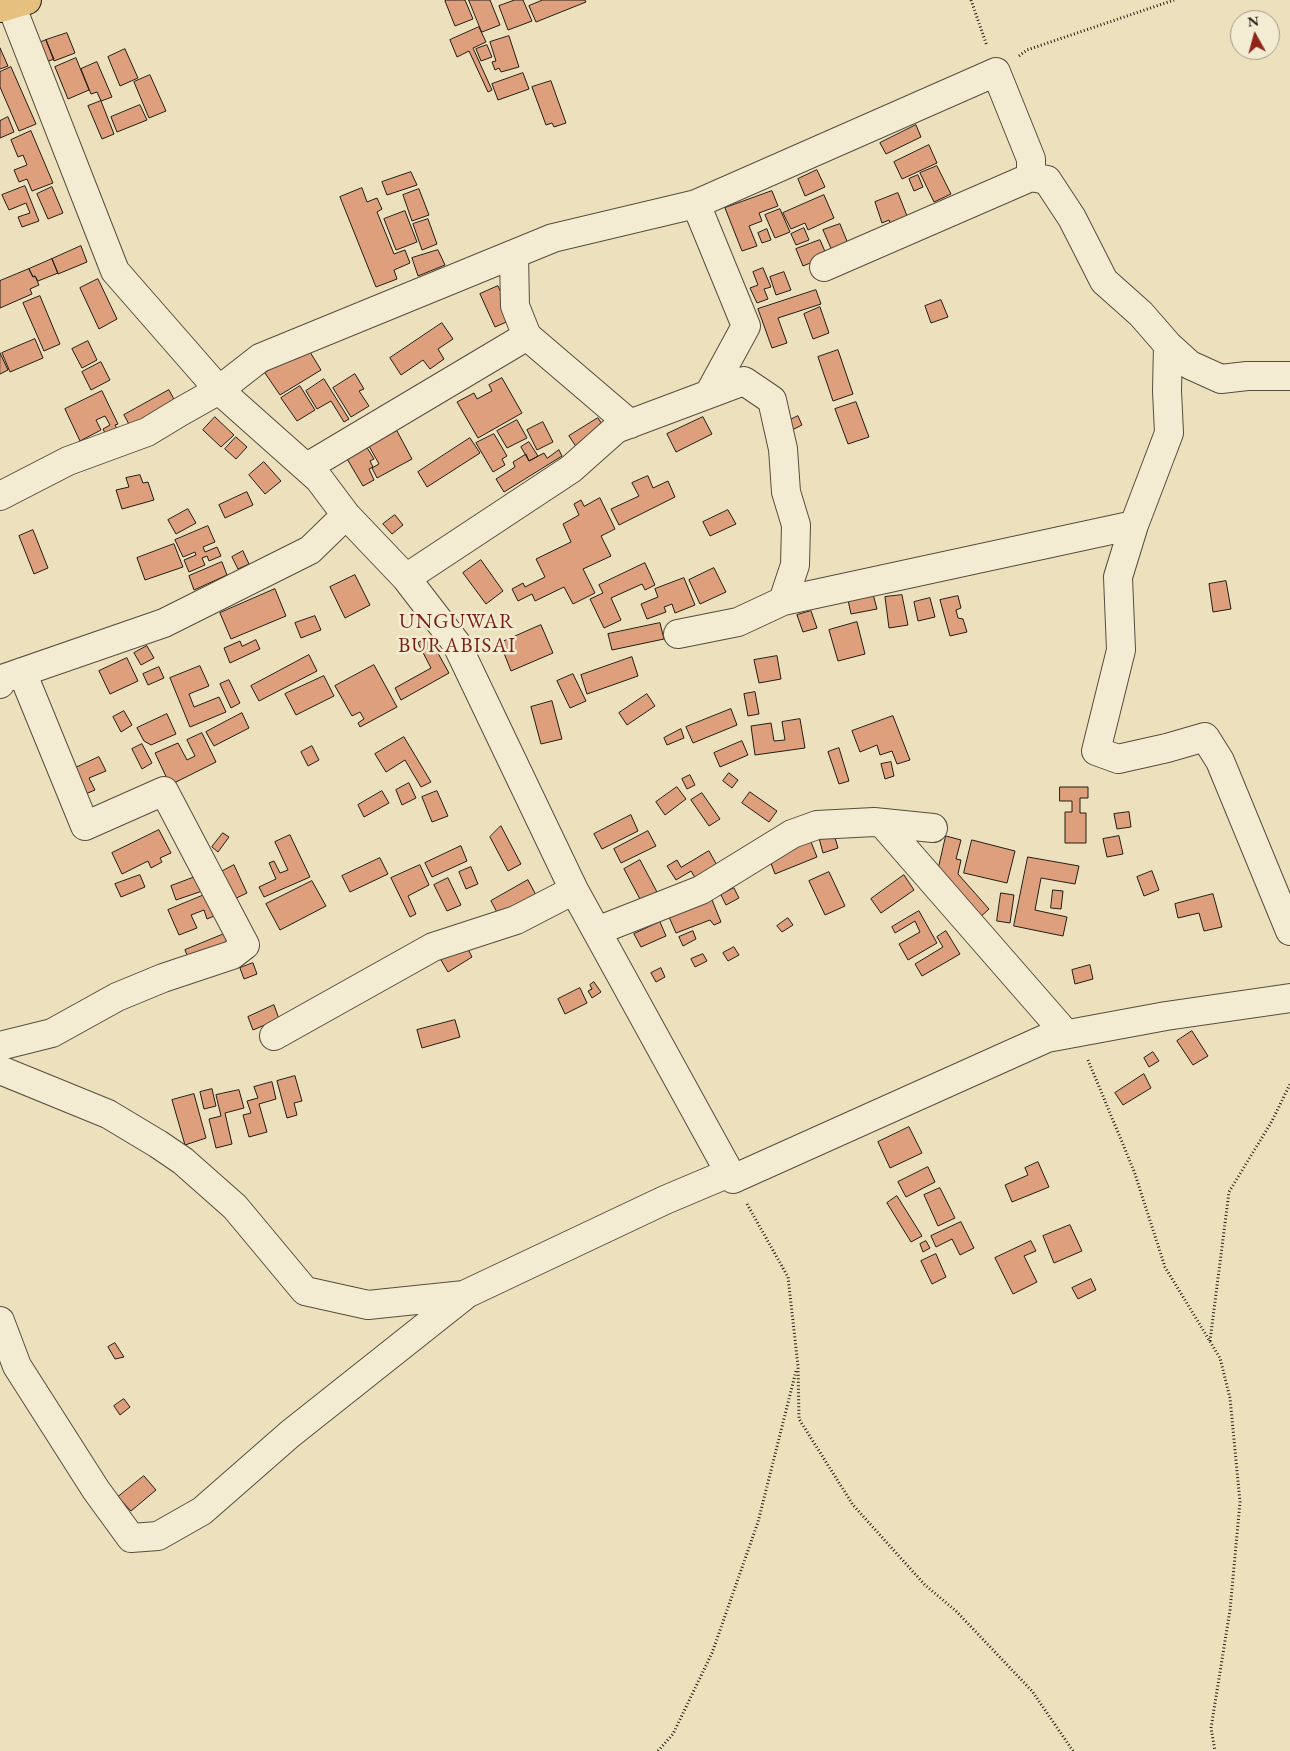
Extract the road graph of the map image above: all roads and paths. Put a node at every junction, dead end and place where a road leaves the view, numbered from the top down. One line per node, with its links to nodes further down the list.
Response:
1 (970, 0): 4 (path)
2 (1174, 0): 4 (path)
3 (13, 4): 12 (street)
4 (996, 72): 5 (street); 6 (street)
5 (1030, 178): 8 (street); 10 (street)
6 (696, 204): 7 (street); 13 (street)
7 (514, 254): 9 (street); 12 (street)
8 (824, 267)
9 (527, 336): 14 (street); 15 (street)
10 (1168, 345): 11 (street); 18 (street)
11 (1290, 376)
12 (219, 390): 15 (street); 16 (street)
13 (709, 394): 14 (street); 20 (street)
14 (630, 424): 19 (street)
15 (307, 467): 17 (street)
16 (0, 496)
17 (346, 514): 19 (street); 22 (street)
18 (1134, 524): 20 (street); 27 (street)
19 (406, 578): 25 (street)
20 (783, 601): 21 (street)
21 (678, 634)
22 (6, 677): 31 (street)
23 (882, 823): 24 (street); 26 (street); 29 (street)
24 (933, 828)
25 (574, 890): 26 (street); 30 (street)
26 (597, 931): 34 (street)
27 (1290, 931)
28 (1290, 998): 29 (street)
29 (1071, 1034): 34 (street); 37 (path)
30 (274, 1036)
31 (0, 1046)
32 (0, 1070): 35 (street)
33 (1290, 1084): 37 (path)
34 (731, 1176): 35 (street); 38 (path)
35 (464, 1295): 36 (street)
36 (0, 1321)
37 (1210, 1342): 41 (path)
38 (798, 1366): 39 (path); 40 (path)
39 (658, 1751)
40 (1073, 1751)
41 (1215, 1751)

